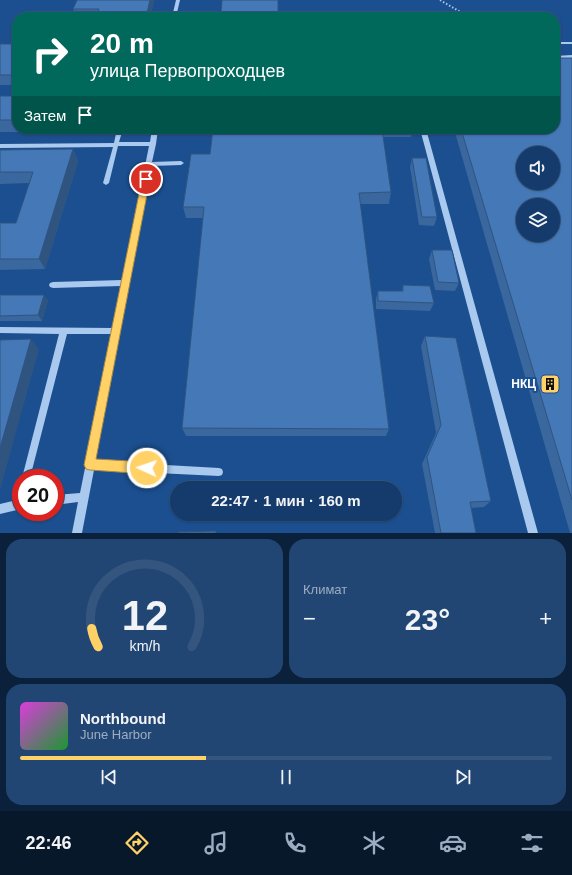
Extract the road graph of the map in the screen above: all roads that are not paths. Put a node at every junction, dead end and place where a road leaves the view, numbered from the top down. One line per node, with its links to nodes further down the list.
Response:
1 (178, 0): 2 (street)
2 (175, 12)
3 (560, 43): 4 (street)
4 (572, 43)
5 (572, 57): 6 (street)
6 (560, 58)
7 (119, 134): 10 (street)
8 (154, 134): 11 (street)
9 (424, 134): 29 (street)
10 (116, 144): 11 (street); 12 (street); 15 (street)
11 (153, 144): 14 (street)
12 (0, 146)
13 (181, 163): 14 (street)
14 (149, 164): 16 (street)
15 (106, 183)
16 (125, 283): 17 (street); 20 (street)
17 (53, 285)
18 (0, 330): 19 (street)
19 (64, 330): 20 (street); 22 (street)
20 (117, 331): 21 (street)
21 (90, 465): 23 (street); 24 (street)
22 (28, 469)
23 (219, 472)
24 (83, 497): 25 (street); 28 (street)
25 (64, 499)
26 (12, 505): 27 (street)
27 (0, 509)
28 (77, 533)
29 (533, 533)

